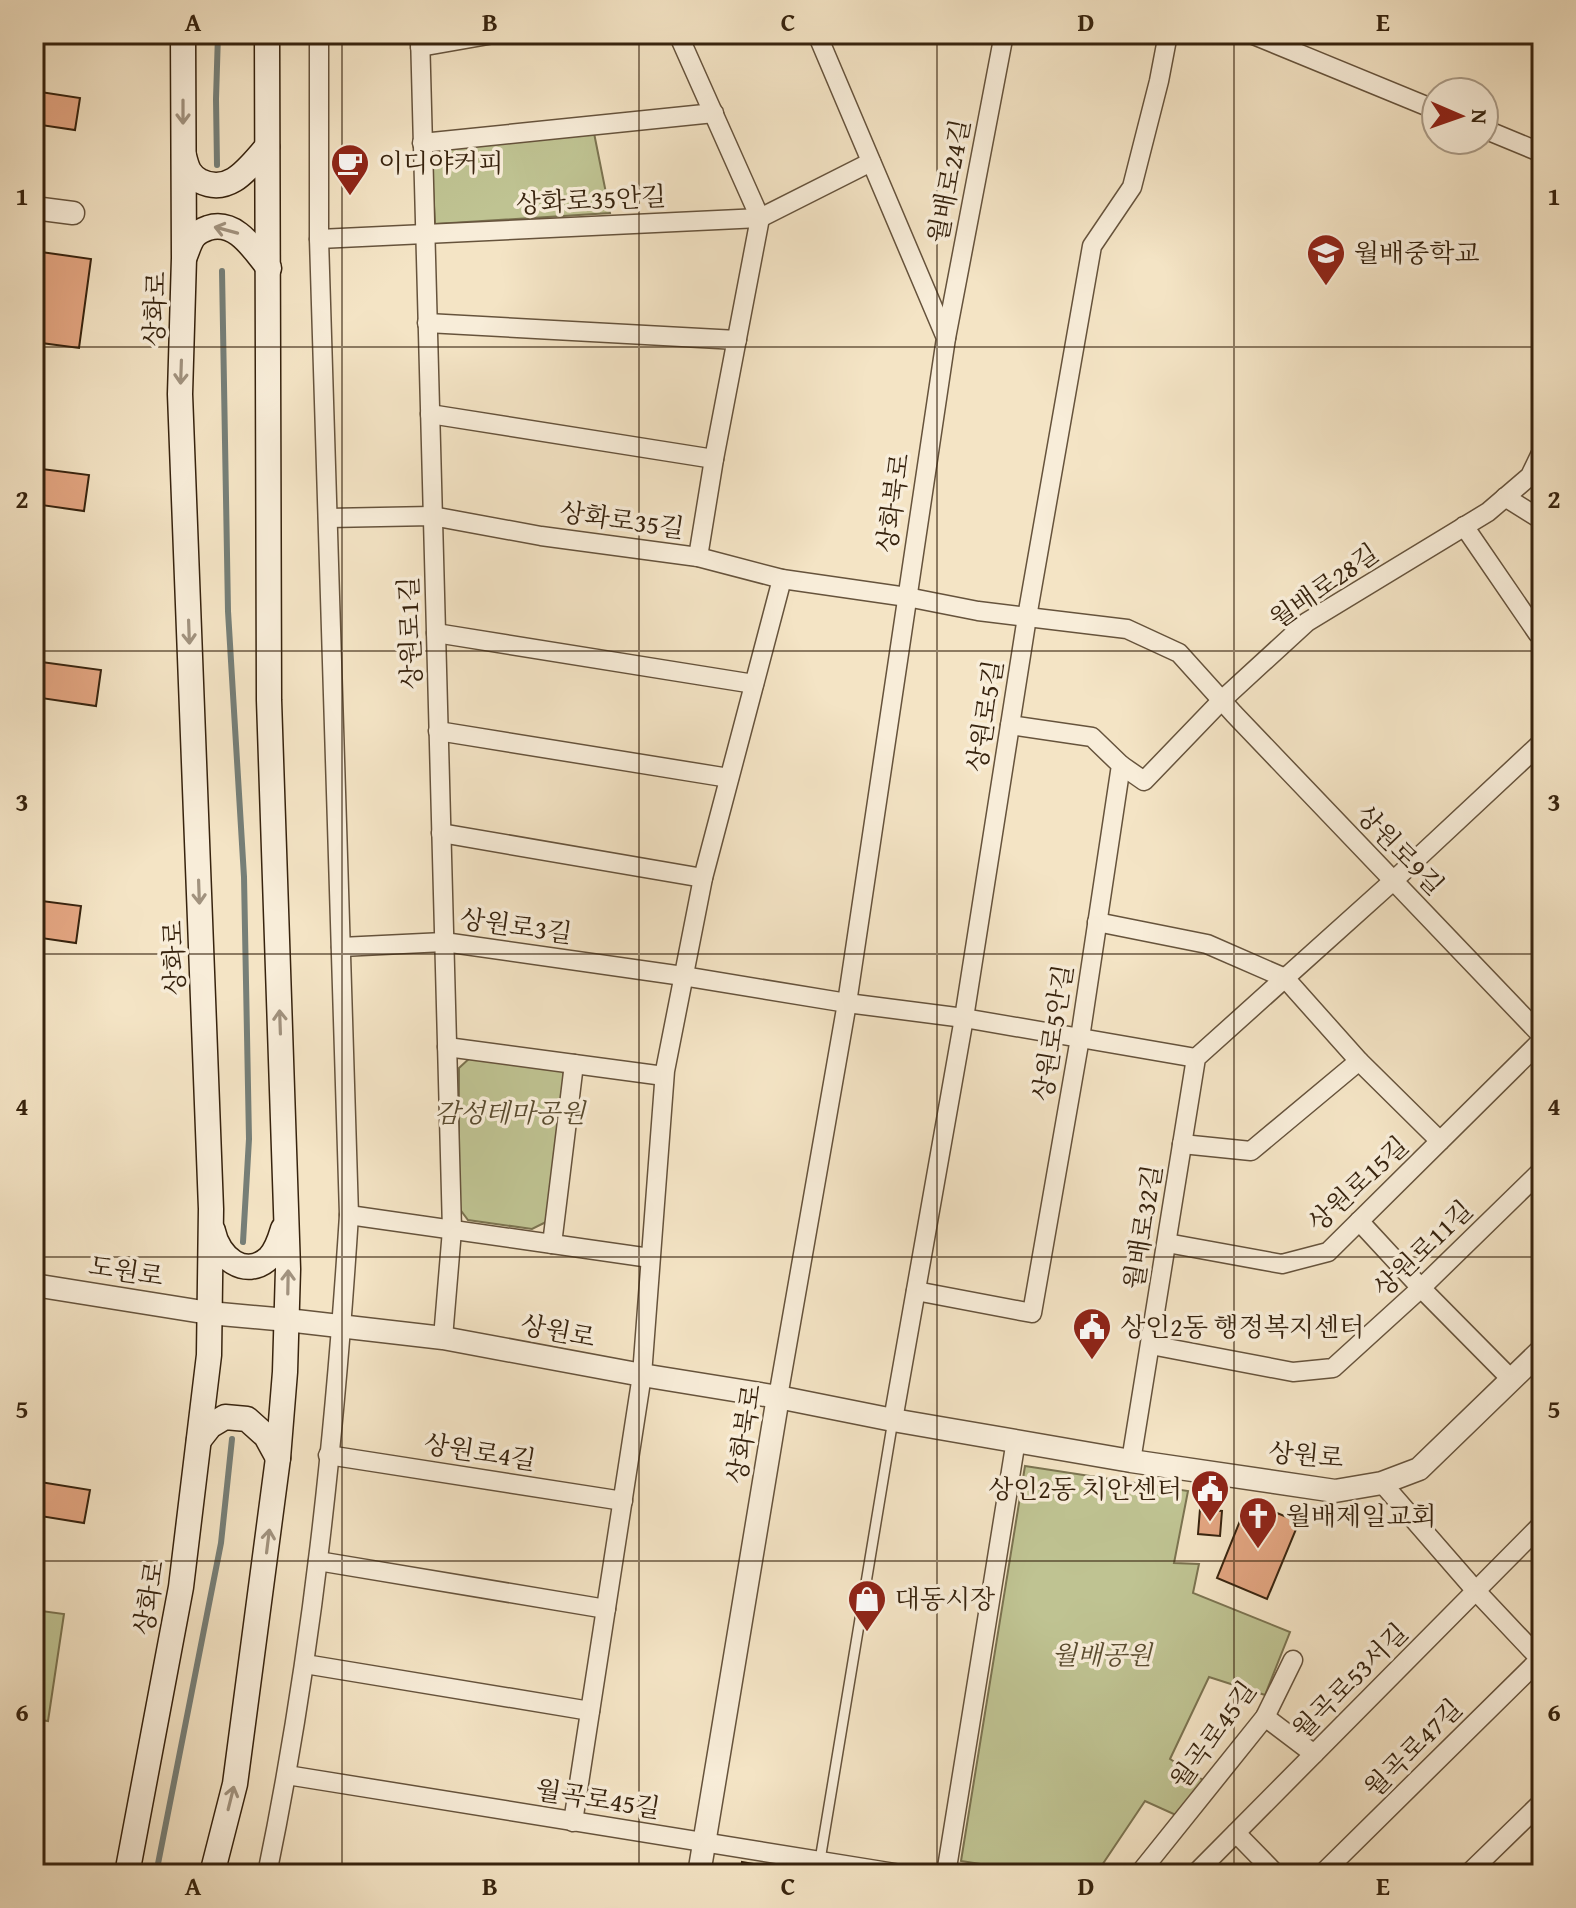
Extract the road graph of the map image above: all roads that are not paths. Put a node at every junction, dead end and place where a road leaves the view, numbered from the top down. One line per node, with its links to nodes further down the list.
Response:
1 (183, 34): 16 (main road, 상화로, one-way to 16)
2 (267, 34): 15 (main road)
3 (319, 34): 23 (street)
4 (494, 34): 10 (street)
5 (678, 34): 12 (street)
6 (817, 34): 18 (street)
7 (1004, 34): 27 (street, 월배로24길)
8 (1168, 34): 40 (street, 상원로5길)
9 (1251, 34): 11 (street)
10 (420, 40): 14 (street, 상원로1길)
11 (1420, 103)
12 (714, 113): 14 (street); 21 (street)
13 (1500, 136): 17 (street)
14 (422, 143): 22 (street, 상원로1길)
15 (267, 147): 16 (main road); 25 (main road)
16 (183, 153): 24 (main road, 상화로)
17 (1542, 153)
18 (871, 162): 21 (street); 27 (street)
19 (34, 208): 20 (street)
20 (73, 213)
21 (760, 218): 22 (street, 상화로35안길); 28 (street)
22 (425, 234): 23 (street, 상화로35안길); 26 (street, 상원로1길)
23 (319, 239): 34 (street)
24 (184, 258): 25 (main road, one-way to 24); 73 (main road, 상화로, one-way to 73)
25 (269, 268): 71 (main road, one-way to 25)
26 (427, 323): 28 (street); 29 (street, 상원로1길)
27 (946, 338): 39 (street, 상화북로)
28 (737, 340): 31 (street)
29 (430, 414): 31 (street); 33 (street, 상원로1길)
30 (1542, 451): 32 (street, 월배로28길)
31 (714, 459): 37 (street)
32 (1505, 497): 35 (street); 36 (street, 월배로28길)
33 (432, 516): 34 (street, 상화로35길); 37 (street, 상화로35길); 42 (street, 상원로1길)
34 (328, 518): 55 (street)
35 (1542, 520)
36 (1464, 526): 41 (street); 44 (street, 월배로28길)
37 (698, 557): 38 (street, 상화로35길)
38 (782, 579): 39 (street, 상화로35길); 43 (street)
39 (907, 597): 40 (street, 상원로9길); 58 (street, 상화북로)
40 (1027, 617): 44 (street, 상원로9길); 45 (street, 상원로5길)
41 (1542, 627)
42 (436, 633): 43 (street); 46 (street, 상원로1길)
43 (754, 684): 49 (street)
44 (1222, 700): 48 (street); 52 (street, 상원로9길)
45 (1010, 725): 48 (street); 59 (street, 상원로5길)
46 (438, 731): 49 (street); 50 (street, 상원로1길)
47 (1542, 742): 52 (street)
48 (1121, 765): 53 (street, 상원로5안길)
49 (729, 778): 51 (street)
50 (441, 833): 51 (street); 54 (street, 상원로1길)
51 (703, 878): 56 (street)
52 (1393, 881): 57 (street); 61 (street, 상원로9길)
53 (1097, 922): 57 (street); 60 (street, 상원로5안길)
54 (444, 942): 55 (street, 상원로3길); 56 (street, 상원로3길); 62 (street, 상원로1길)
55 (341, 947): 70 (street)
56 (683, 976): 58 (street); 66 (street)
57 (1285, 978): 63 (street); 64 (street)
58 (847, 1003): 59 (street); 89 (street, 상화북로)
59 (964, 1018): 60 (street); 80 (street, 상원로5길)
60 (1080, 1038): 63 (street); 80 (street, 상원로5안길)
61 (1542, 1038): 67 (street, 상원로15길)
62 (447, 1047): 65 (street); 74 (street, 상원로1길)
63 (1196, 1058): 68 (street, 월배로32길)
64 (1359, 1061): 67 (street); 68 (street, 월배로32길)
65 (574, 1064): 66 (street); 76 (street)
66 (664, 1076): 77 (street)
67 (1440, 1141): 72 (street, 상원로15길)
68 (1182, 1144): 75 (street, 월배로32길)
69 (1542, 1170): 79 (street, 상원로11길)
70 (349, 1215): 74 (street); 83 (street)
71 (286, 1219): 73 (main road); 82 (main road, one-way to 71)
72 (1359, 1221): 75 (street, 상원로15길); 79 (street)
73 (211, 1225): 81 (main road, 상화로)
74 (452, 1230): 76 (street); 84 (street, 상원로1길)
75 (1167, 1243): 85 (street, 월배로32길)
76 (552, 1244): 77 (street)
77 (650, 1258): 87 (street)
78 (34, 1285): 81 (street, 도원로)
79 (1421, 1288): 85 (street, 상원로11길); 88 (street)
80 (916, 1291): 90 (street, 상원로5길)
81 (209, 1313): 82 (street, 상원로); 91 (main road, 상화로)
82 (287, 1320): 83 (street, 상원로); 94 (main road)
83 (342, 1326): 84 (street, 상원로); 93 (street)
84 (443, 1338): 87 (street, 상원로)
85 (1151, 1345): 95 (street, 월배로32길)
86 (1542, 1350): 88 (street, 상원로)
87 (642, 1375): 89 (street, 상원로); 97 (street)
88 (1512, 1380): 96 (street, 상원로)
89 (778, 1397): 90 (street, 상원로); 112 (street, 상화북로)
90 (893, 1420): 92 (street, 상원로); 113 (lane)
91 (199, 1440): 94 (main road); 114 (main road, 상화로)
92 (1016, 1440): 95 (street, 상원로); 119 (street)
93 (328, 1455): 97 (street, 상원로4길); 99 (street)
94 (278, 1458): 115 (main road, one-way to 94)
95 (1131, 1461): 96 (street, 상원로)
96 (1382, 1483): 100 (street, 월곡로47길)
97 (623, 1501): 101 (street)
98 (1542, 1524): 100 (street, 월곡로53서길)
99 (318, 1561): 101 (street); 104 (street)
100 (1476, 1591): 102 (street, 월곡로47길); 107 (street, 월곡로53서길)
101 (606, 1609): 105 (street)
102 (1541, 1659): 123 (street, 월곡로47길)
103 (1293, 1660): 106 (street, 월곡로45길)
104 (305, 1664): 105 (street); 108 (street)
105 (590, 1711): 110 (street)
106 (1265, 1717): 107 (street); 120 (street, 월곡로45길)
107 (1314, 1754): 111 (street, 월곡로53서길)
108 (287, 1775): 110 (street, 월곡로45길); 116 (street)
109 (1542, 1802): 124 (street)
110 (573, 1822): 112 (street, 월곡로45길)
111 (1236, 1833): 121 (street, 월곡로53서길); 122 (street)
112 (705, 1841): 113 (street, 월곡로45길); 117 (street, 상화북로)
113 (820, 1860): 118 (street, 월곡로45길)
114 (127, 1874)
115 (212, 1874)
116 (267, 1874)
117 (699, 1874)
118 (901, 1874)
119 (946, 1874)
120 (1139, 1874)
121 (1195, 1874)
122 (1276, 1874)
123 (1322, 1874)
124 (1468, 1874)

